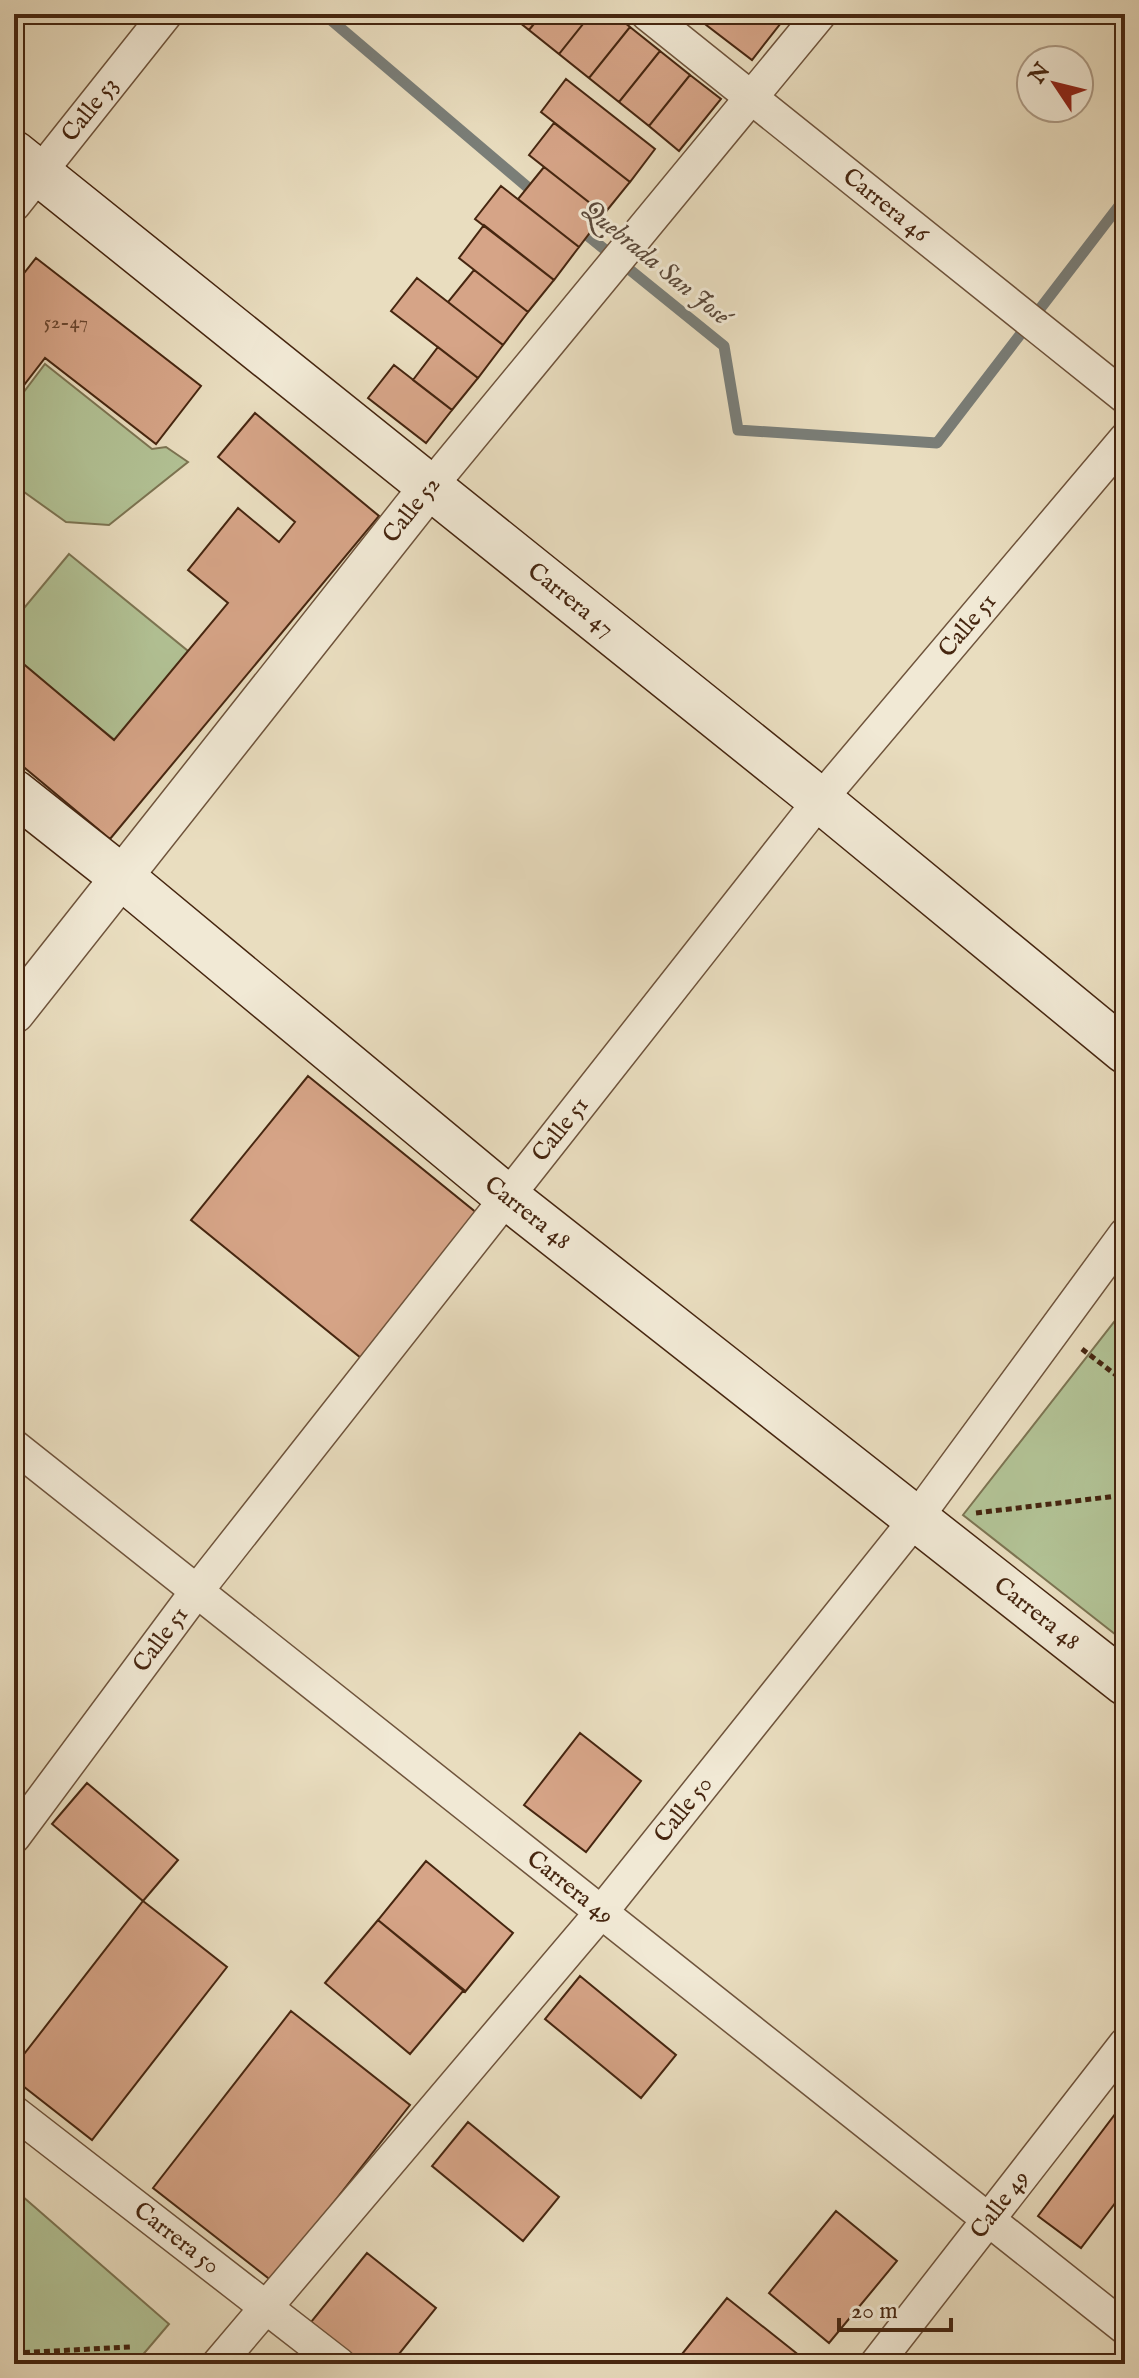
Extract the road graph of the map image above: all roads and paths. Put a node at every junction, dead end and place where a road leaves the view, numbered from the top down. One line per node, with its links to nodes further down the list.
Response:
1 (166, 14): 5 (street, Calle 53)
2 (647, 14): 4 (street, Carrera 46)
3 (820, 14): 4 (street, Calle 52)
4 (752, 98): 6 (street, Carrera 46); 8 (street, Calle 52)
5 (22, 177): 8 (main road, Carrera 47)
6 (1125, 397)
7 (1125, 439): 10 (street, Calle 51)
8 (430, 487): 10 (main road, Carrera 47); 11 (street, Calle 52)
9 (14, 792): 11 (main road, Carrera 48)
10 (820, 800): 13 (main road, Carrera 47); 14 (street, Calle 51)
11 (124, 879): 12 (street, Calle 52); 14 (main road, Carrera 48)
12 (14, 1013)
13 (1125, 1051)
14 (507, 1197): 20 (main road, Carrera 48); 21 (street, Calle 51)
15 (1125, 1234): 16 (street, Calle 50)
16 (1056, 1329): 17 (path); 20 (street, Calle 50)
17 (1125, 1382)
18 (14, 1446): 21 (street, Carrera 49)
19 (1125, 1495): 20 (path)
20 (915, 1520): 22 (main road, Carrera 48); 24 (street, Calle 50)
21 (196, 1592): 23 (street, Calle 51); 24 (street, Carrera 49)
22 (1125, 1683)
23 (14, 1837)
24 (603, 1910): 27 (street, Carrera 49); 28 (street, Calle 50)
25 (1125, 2044): 27 (street, Calle 49)
26 (14, 2112): 28 (street, Carrera 50)
27 (991, 2219): 29 (street, Carrera 49); 34 (street, Calle 49)
28 (263, 2307): 32 (street, Calle 50); 33 (street, Carrera 50)
29 (1125, 2328)
30 (130, 2347): 31 (path)
31 (14, 2353)
32 (218, 2364)
33 (339, 2364)
34 (876, 2364)

